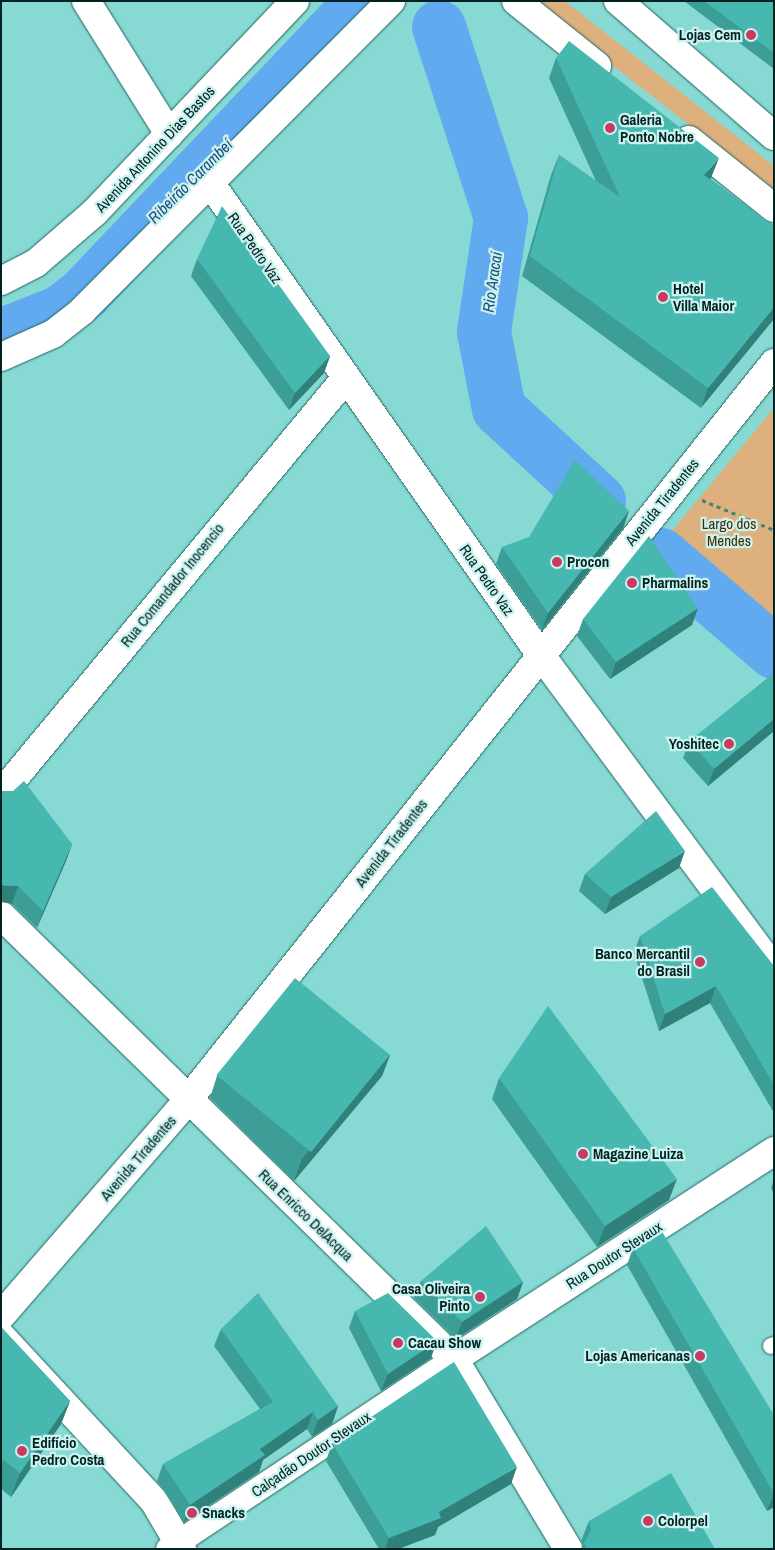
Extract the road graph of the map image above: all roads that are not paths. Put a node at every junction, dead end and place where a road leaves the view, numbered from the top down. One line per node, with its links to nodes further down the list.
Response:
1 (86, 1): 8 (street)
2 (295, 1): 8 (street, Avenida Antonino Dias Bastos)
3 (390, 1): 10 (street)
4 (516, 1): 6 (street)
5 (618, 1): 9 (street)
6 (614, 80)
7 (668, 123): 11 (street)
8 (169, 134): 12 (street, Avenida Antonino Dias Bastos)
9 (774, 136)
10 (211, 184): 13 (street); 15 (street, Rua Pedro Vaz)
11 (774, 208)
12 (1, 281)
13 (1, 357)
14 (774, 363): 16 (street, Avenida Tiradentes)
15 (345, 379): 16 (street, Rua Pedro Vaz); 17 (street, Rua Comandador Inocencio)
16 (540, 654): 19 (street, Rua Pedro Vaz); 20 (street, Avenida Tiradentes)
17 (1, 794)
18 (1, 915): 20 (street, Rua Enricco DelAcqua)
19 (774, 969)
20 (187, 1101): 22 (street, Avenida Tiradentes); 24 (street, Rua Enricco DelAcqua)
21 (774, 1150): 24 (street, Rua Doutor Stevaux)
22 (1, 1316)
23 (1, 1336): 25 (street)
24 (454, 1358): 25 (street, Calçadão Doutor Stevaux); 26 (street, Rua Enricco DelAcqua)
25 (176, 1546)
26 (568, 1549)

